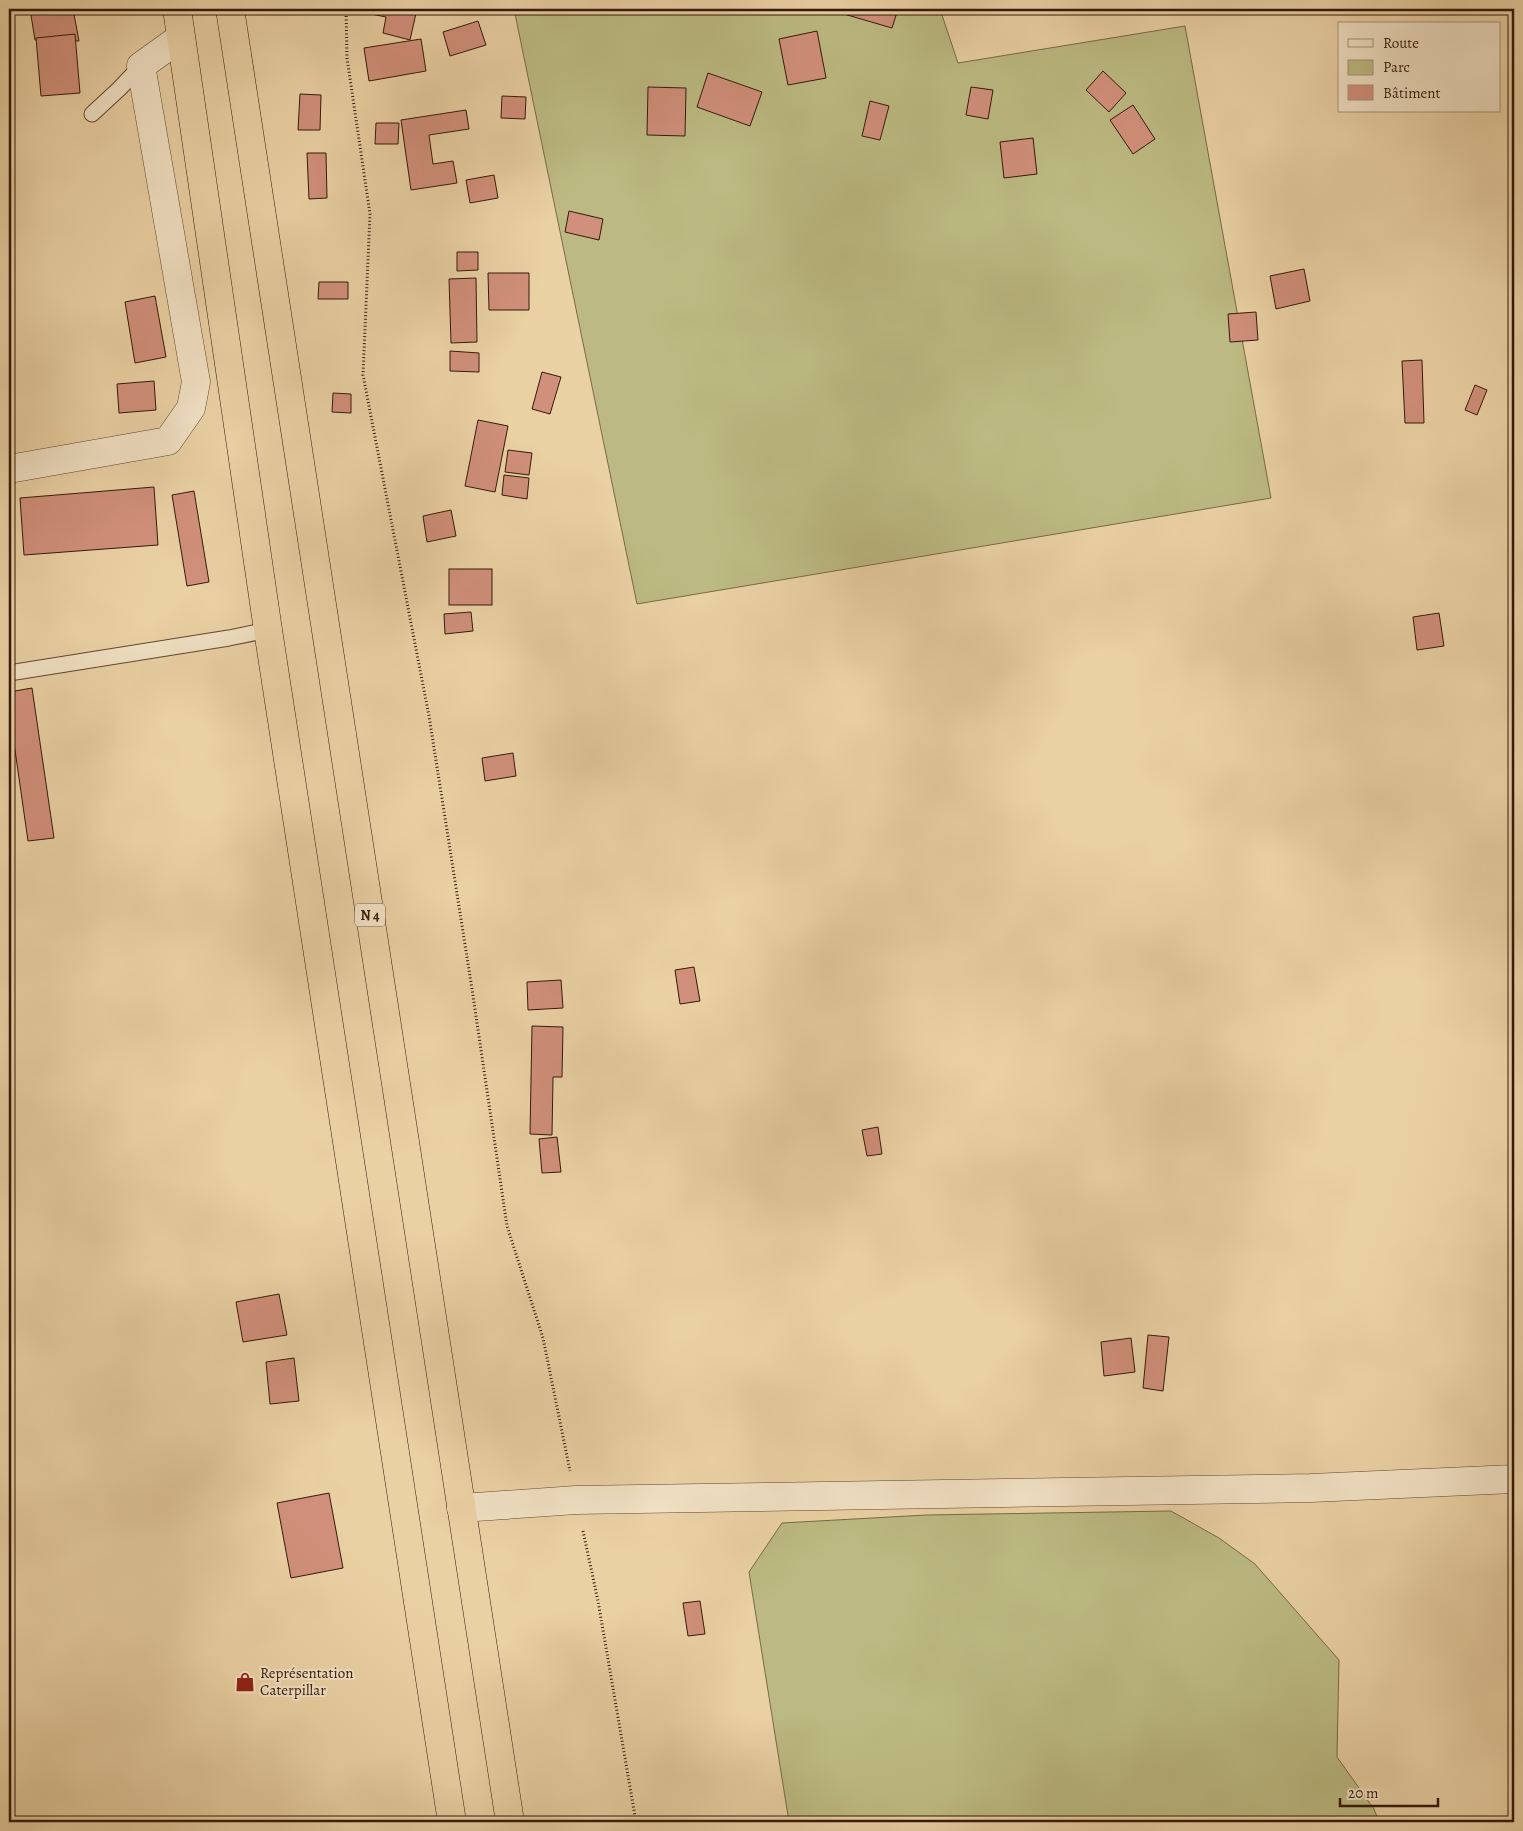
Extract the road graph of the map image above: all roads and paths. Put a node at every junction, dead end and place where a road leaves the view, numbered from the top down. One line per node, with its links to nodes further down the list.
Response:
1 (176, 9): 4 (highway)
2 (230, 9): 12 (highway, N 4)
3 (346, 9): 11 (path)
4 (180, 38): 5 (street); 8 (highway)
5 (141, 66): 6 (lane); 7 (street)
6 (92, 114)
7 (9, 469)
8 (268, 630): 9 (lane); 13 (highway)
9 (9, 673)
10 (1514, 1479): 11 (street)
11 (576, 1500): 12 (street); 15 (path)
12 (461, 1508): 14 (highway, N 4)
13 (452, 1822)
14 (510, 1822)
15 (636, 1822)

